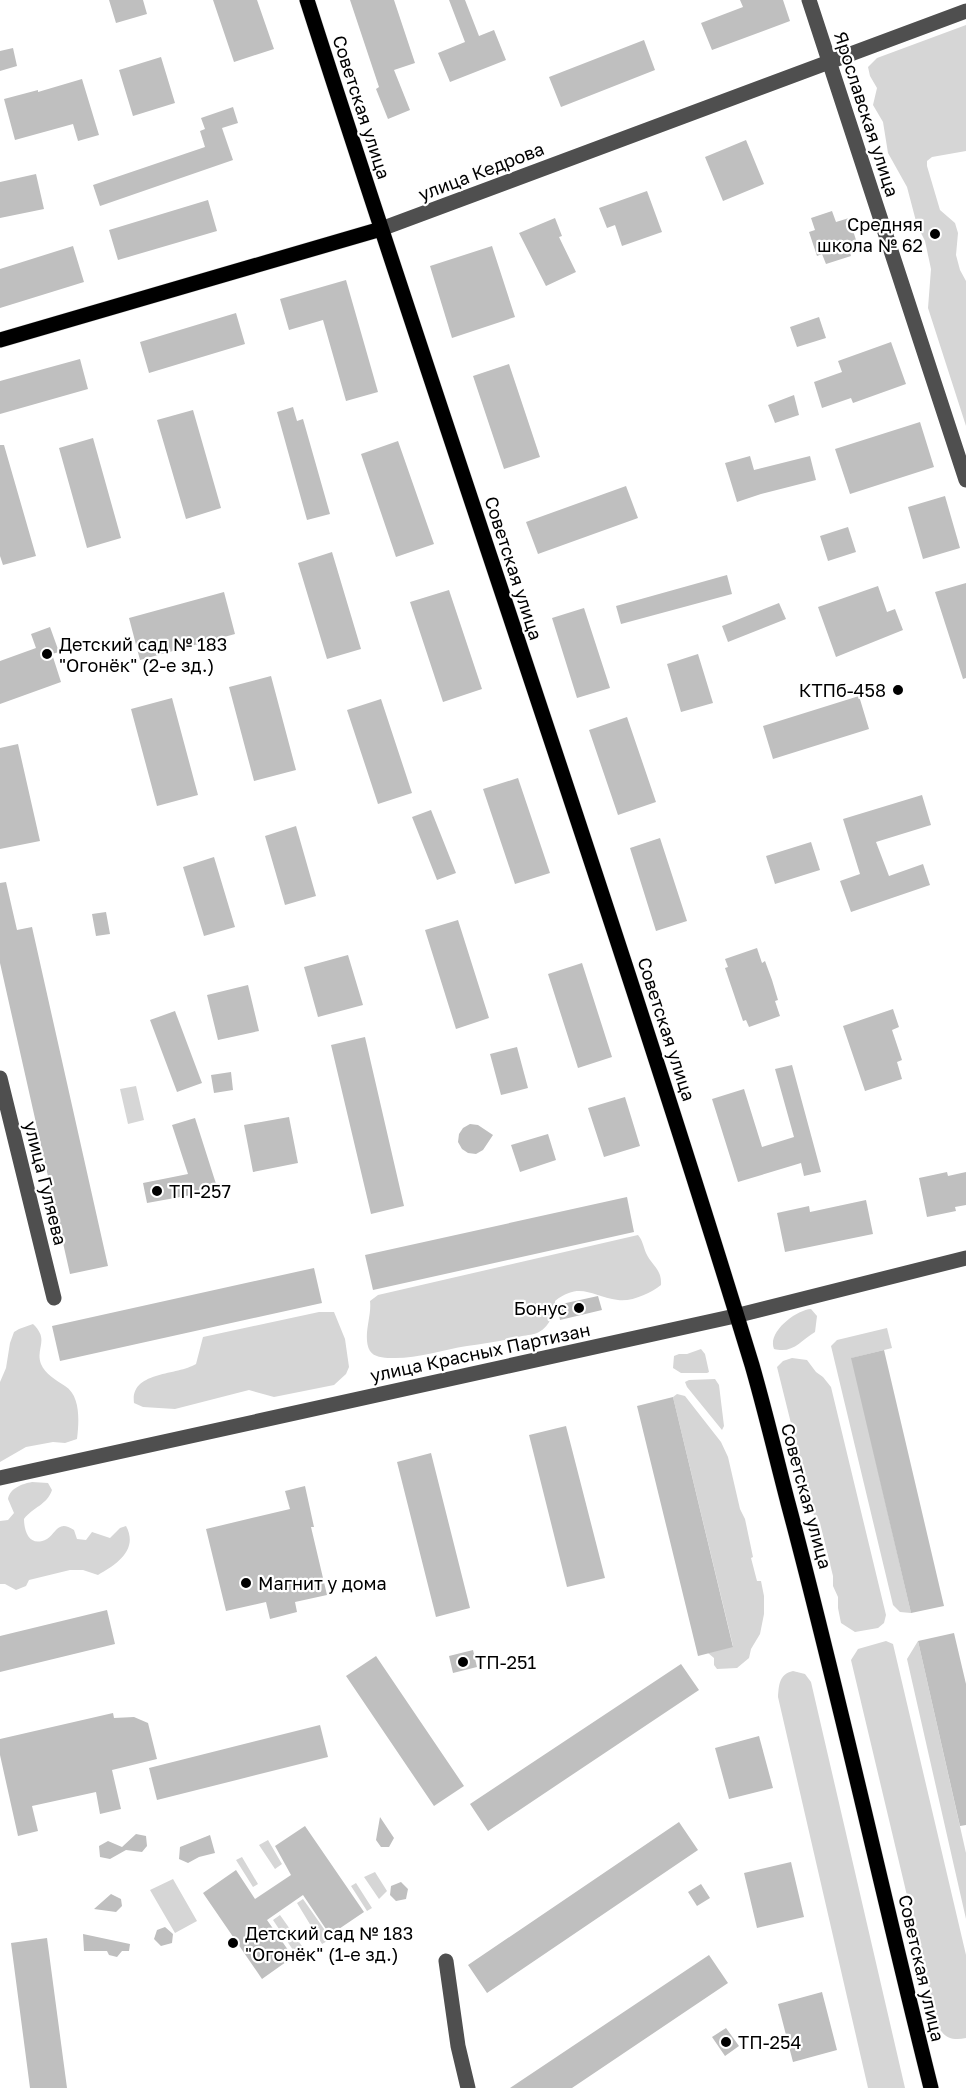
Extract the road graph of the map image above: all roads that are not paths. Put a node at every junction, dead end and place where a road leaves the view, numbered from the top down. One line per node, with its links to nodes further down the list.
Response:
1 (307, 0): 5 (main road, Советская улица)
2 (809, 0): 4 (street, Ярославская улица)
3 (966, 11): 4 (street, улица Кедрова)
4 (829, 62): 5 (street, улица Кедрова); 7 (street, Ярославская улица)
5 (381, 230): 6 (main road, улица Кедрова); 11 (main road, Советская улица)
6 (0, 340)
7 (966, 480)
8 (0, 1078): 10 (street, улица Гуляева)
9 (966, 1258): 11 (street, улица Красных Партизан)
10 (54, 1298)
11 (735, 1316): 12 (street, улица Красных Партизан); 15 (main road, Советская улица)
12 (0, 1478)
13 (446, 1961): 14 (street)
14 (468, 2088)
15 (931, 2088)

